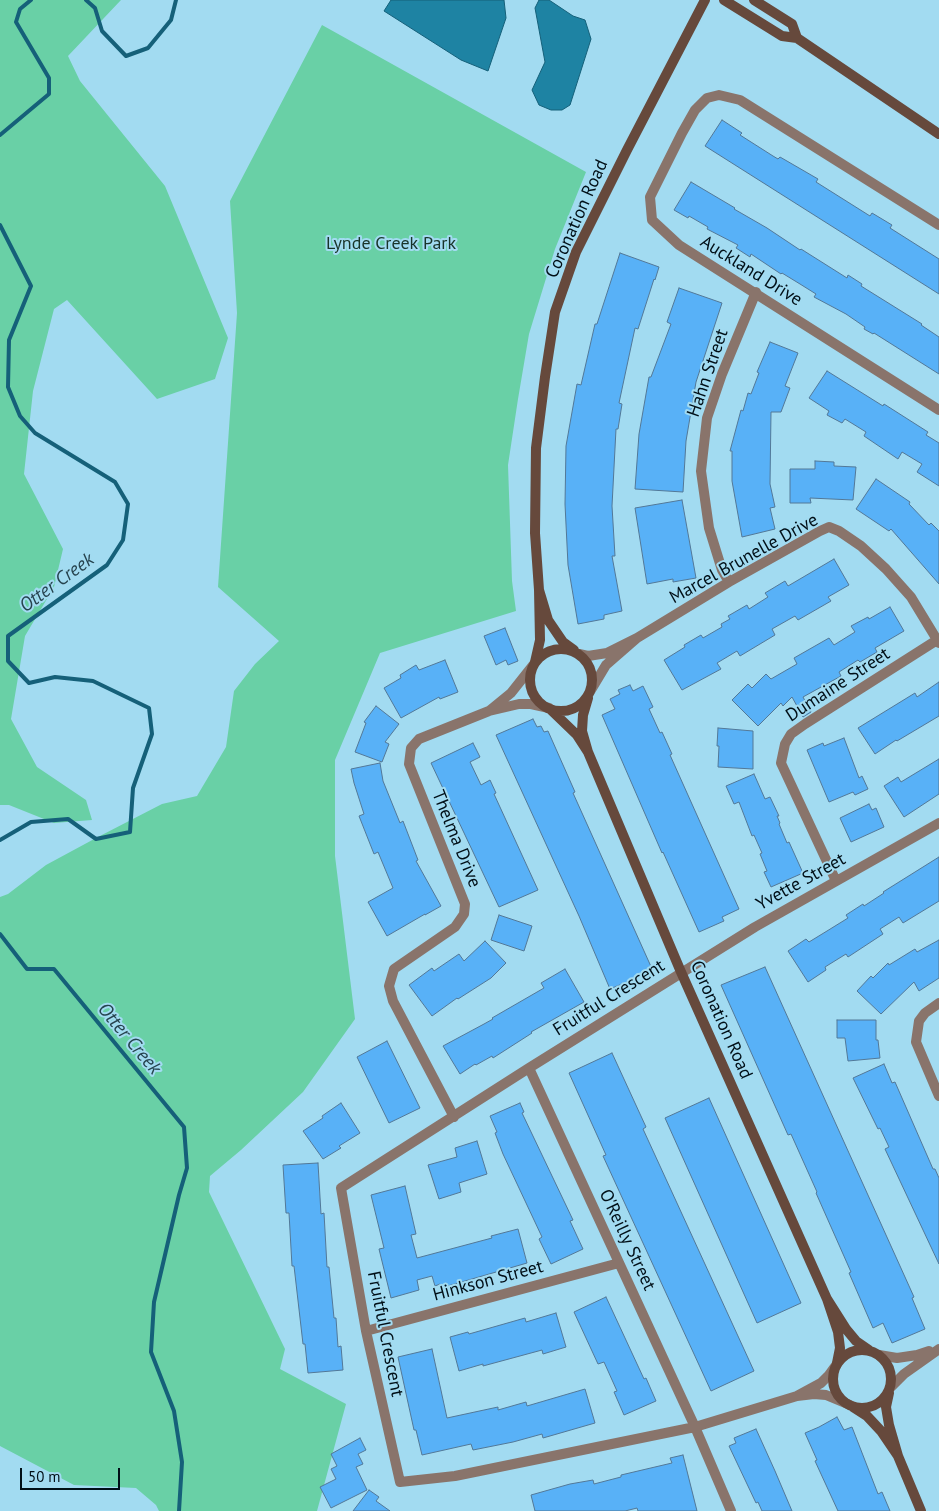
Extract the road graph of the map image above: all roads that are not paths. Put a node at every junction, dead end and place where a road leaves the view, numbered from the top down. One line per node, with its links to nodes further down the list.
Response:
1 (705, 0): 10 (street, Coronation Road)
2 (724, 0): 4 (street)
3 (754, 0): 4 (street)
4 (797, 38): 5 (street)
5 (939, 134)
6 (939, 225): 7 (street, Auckland Drive)
7 (756, 292): 8 (street, Auckland Drive); 9 (street, Hahn Street)
8 (939, 410)
9 (729, 582): 11 (street, Marcel Brunelle Drive); 12 (street, Marcel Brunelle Drive)
10 (539, 590): 13 (street, Coronation Road); 14 (street, Coronation Road)
11 (637, 638): 13 (street, Marcel Brunelle Drive); 15 (street, Marcel Brunelle Drive)
12 (938, 642): 20 (street, Dumaine Street)
13 (579, 654): 14 (street); 15 (street)
14 (534, 664): 16 (street); 17 (street)
15 (591, 690): 16 (street); 18 (street, Coronation Road)
16 (549, 708): 17 (street); 18 (street, Coronation Road)
17 (489, 711): 25 (street, Thelma Drive)
18 (588, 752): 21 (street, Coronation Road)
19 (939, 823): 20 (street, Yvette Street)
20 (836, 881): 21 (street, Yvette Street)
21 (681, 972): 23 (street, Fruitful Crescent); 27 (street, Coronation Road)
22 (939, 1004): 24 (street)
23 (529, 1068): 25 (street, Fruitful Crescent); 26 (street, O'Reilly Street)
24 (939, 1096)
25 (454, 1117): 28 (street, Fruitful Crescent)
26 (619, 1263): 28 (street, Hinkson Street); 35 (street, O'Reilly Street)
27 (827, 1299): 30 (street, Coronation Road); 31 (street, Coronation Road)
28 (366, 1331): 35 (street, Fruitful Crescent)
29 (939, 1348): 30 (street); 32 (street)
30 (875, 1353): 31 (street); 32 (street)
31 (837, 1364): 33 (street, Fruitful Crescent); 34 (street)
32 (890, 1388): 34 (street); 36 (street)
33 (797, 1396): 34 (street, Fruitful Crescent); 35 (street, Fruitful Crescent)
34 (850, 1405): 36 (street)
35 (695, 1427): 37 (street, O'Reilly Street)
36 (898, 1456): 38 (street)
37 (731, 1511)
38 (921, 1511)

